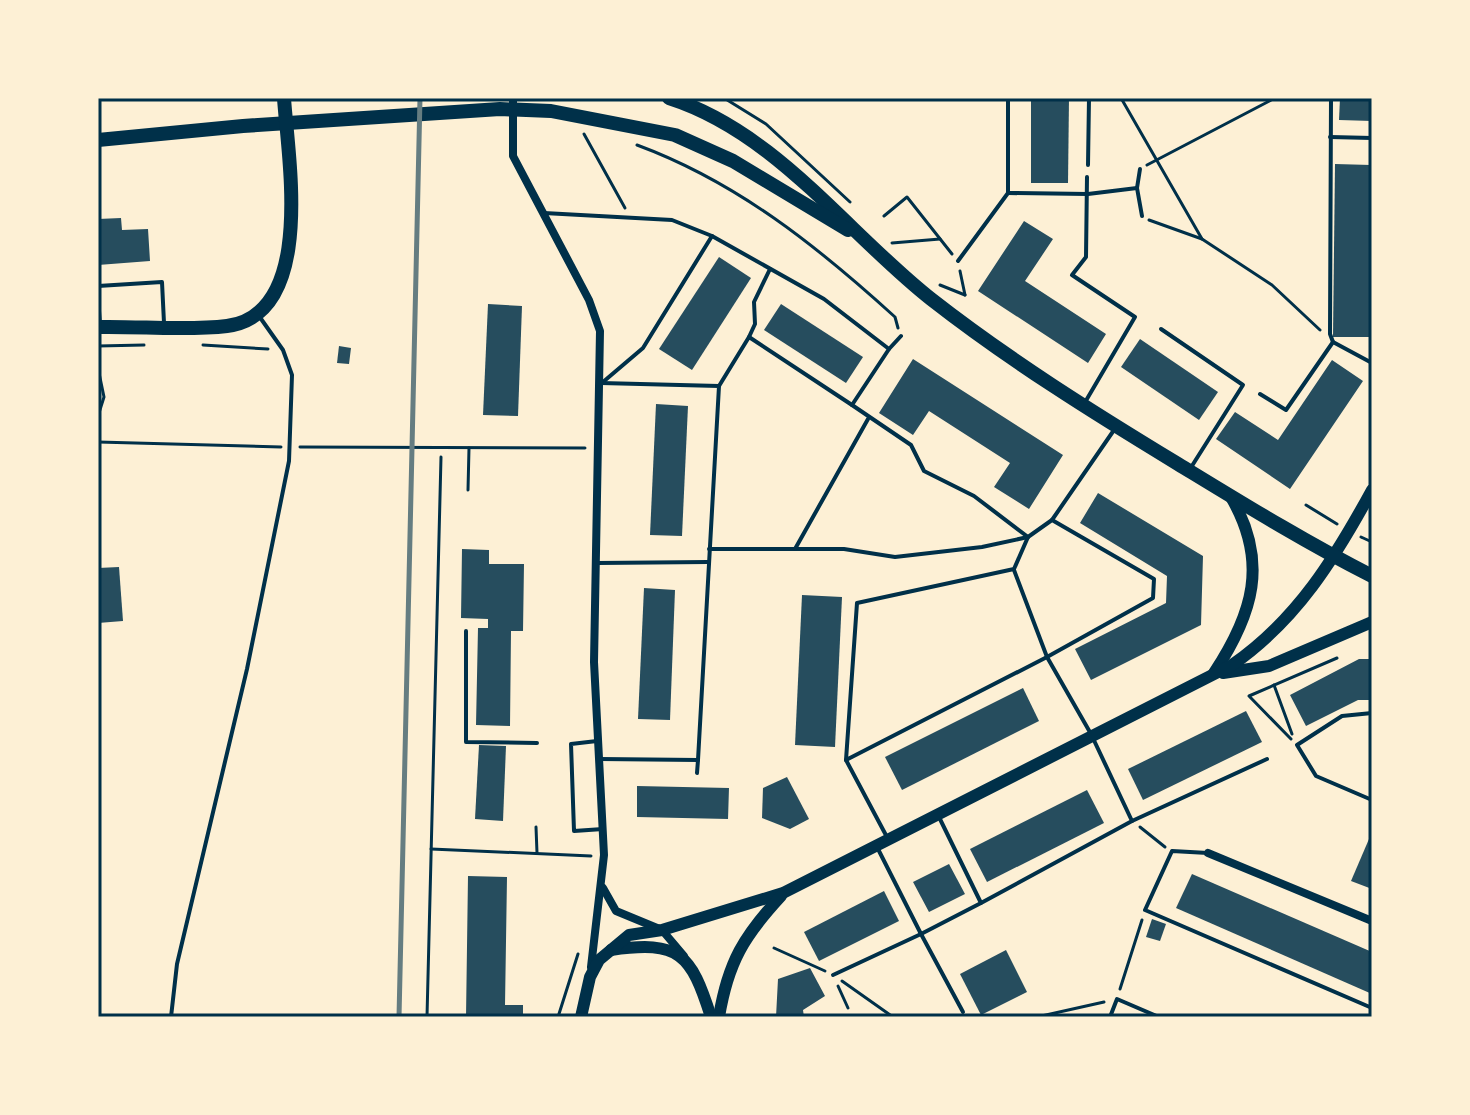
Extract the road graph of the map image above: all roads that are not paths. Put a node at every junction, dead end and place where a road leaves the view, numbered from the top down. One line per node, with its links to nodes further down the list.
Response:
1 (284, 98): 24 (main road)
2 (513, 98): 16 (street)
3 (669, 98): 19 (main road)
4 (1008, 98): 14 (lane)
5 (1089, 98): 10 (lane)
6 (1331, 98): 7 (lane)
7 (1330, 137): 8 (lane); 30 (lane)
8 (1372, 138)
9 (98, 140): 19 (main road)
10 (1088, 165)
11 (1140, 169): 13 (lane)
12 (1087, 177): 15 (lane)
13 (1137, 188): 15 (lane); 17 (lane)
14 (1008, 193): 15 (lane); 20 (lane)
15 (1088, 194): 37 (lane)
16 (544, 213): 18 (lane); 33 (street)
17 (1142, 216)
18 (712, 236): 21 (lane); 33 (lane)
19 (859, 236): 37 (main road)
20 (958, 261)
21 (770, 269): 29 (lane); 31 (lane)
22 (98, 286): 25 (lane)
23 (98, 298): 26 (lane)
24 (258, 314): 25 (main road); 83 (lane)
25 (165, 326): 26 (main road)
26 (99, 327)
27 (1161, 329): 40 (lane)
28 (901, 336): 31 (lane)
29 (749, 337): 34 (lane); 36 (lane)
30 (1333, 342): 32 (lane); 35 (lane)
31 (889, 349): 36 (lane)
32 (1372, 363)
33 (601, 383): 34 (lane); 49 (street)
34 (719, 386): 45 (lane)
35 (1260, 394)
36 (852, 405): 38 (lane)
37 (1083, 406): 39 (main road)
38 (869, 419): 44 (lane); 46 (lane)
39 (1116, 426): 40 (main road); 43 (lane)
40 (1189, 471): 42 (main road)
41 (1372, 490): 47 (main road)
42 (1230, 496): 47 (main road); 55 (main road)
43 (1052, 520): 44 (lane); 54 (lane)
44 (1028, 537): 46 (lane); 50 (lane)
45 (709, 549): 46 (lane); 48 (lane)
46 (795, 549)
47 (1334, 557): 51 (main road); 55 (main road)
48 (708, 562): 49 (lane); 62 (lane)
49 (597, 563): 58 (street)
50 (1014, 569): 54 (lane); 63 (lane)
51 (1372, 576)
52 (1372, 622): 55 (main road)
53 (466, 631): 59 (lane)
54 (1047, 657): 57 (lane); 63 (lane)
55 (1212, 675): 57 (main road)
56 (1372, 713): 65 (lane)
57 (1091, 734): 66 (main road); 67 (lane)
58 (599, 740): 60 (street); 68 (lane)
59 (537, 743)
60 (600, 759): 62 (lane); 68 (street)
61 (1267, 759): 67 (lane)
62 (698, 760): 64 (lane)
63 (846, 760): 69 (lane)
64 (697, 773)
65 (1372, 800)
66 (937, 813): 69 (main road); 73 (lane)
67 (1132, 821): 73 (lane)
68 (603, 829): 71 (street)
69 (882, 842): 72 (main road); 76 (lane)
70 (1208, 853): 74 (street); 81 (lane)
71 (603, 888): 75 (street); 80 (street)
72 (783, 893): 75 (main road); 86 (main road)
73 (981, 903): 76 (lane)
74 (1372, 921)
75 (662, 930): 77 (main road); 78 (street)
76 (921, 934): 79 (lane); 82 (lane)
77 (606, 951): 78 (main road); 80 (main road)
78 (685, 958): 85 (main road)
79 (833, 975)
80 (590, 977): 84 (main road)
81 (1372, 1008)
82 (963, 1012)
83 (171, 1017)
84 (581, 1017)
85 (711, 1017)
86 (719, 1017)
87 (1110, 1017): 88 (lane)
88 (1159, 1017)

